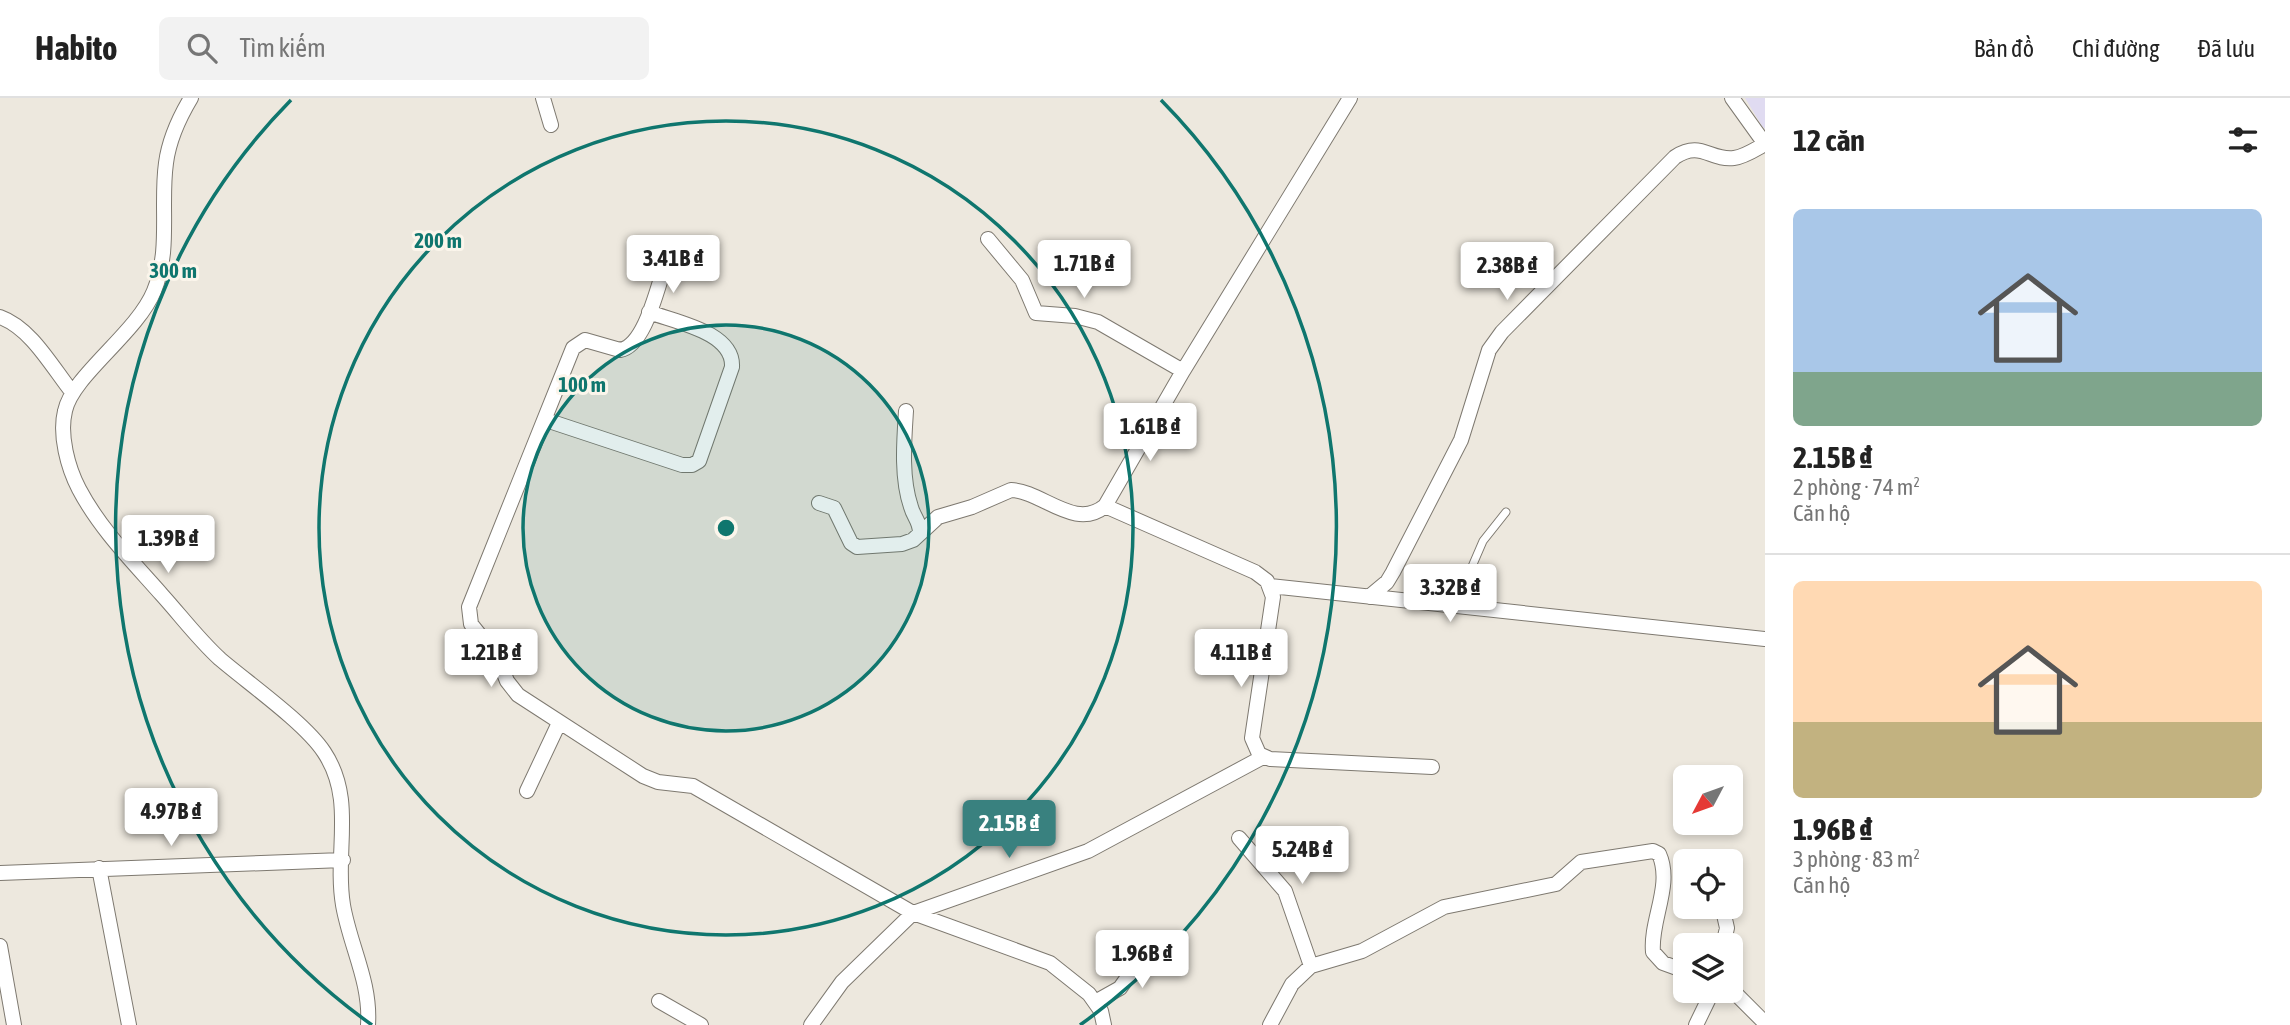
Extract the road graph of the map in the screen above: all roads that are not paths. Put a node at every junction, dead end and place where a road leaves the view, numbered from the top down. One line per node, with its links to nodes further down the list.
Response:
1 (191, 98): 12 (street)
2 (543, 98): 5 (street)
3 (1350, 98): 11 (street)
4 (1732, 98): 6 (street)
5 (551, 125)
6 (1765, 144): 20 (street)
7 (988, 239): 11 (street)
8 (664, 266): 9 (street)
9 (649, 312): 14 (street); 14 (street)
10 (0, 317): 12 (street)
11 (1183, 371): 16 (street)
12 (72, 393): 28 (street)
13 (906, 411): 18 (street)
14 (546, 420): 23 (street)
15 (819, 503): 18 (street)
16 (1105, 506): 18 (street); 19 (street)
17 (1506, 512): 21 (lane)
18 (920, 533)
19 (1270, 586): 20 (street); 24 (street)
20 (1369, 597): 21 (street)
21 (1454, 607): 22 (street)
22 (1765, 639)
23 (559, 723): 26 (street); 31 (street)
24 (1263, 757): 25 (street); 31 (street)
25 (1432, 767)
26 (527, 791)
27 (1239, 838): 34 (street)
28 (343, 860): 29 (street); 43 (street)
29 (99, 868): 30 (street); 42 (street)
30 (0, 873)
31 (913, 913): 38 (street); 45 (street)
32 (1168, 941): 38 (street)
33 (0, 946): 41 (street)
34 (1311, 966): 35 (street); 47 (street)
35 (1673, 967)
36 (659, 1001): 44 (street)
37 (1743, 1001): 40 (street)
38 (1095, 1002): 46 (street)
39 (1707, 1003): 48 (street)
40 (1765, 1023)
41 (14, 1025)
42 (129, 1025)
43 (368, 1025)
44 (701, 1025)
45 (811, 1025)
46 (1104, 1025)
47 (1270, 1025)
48 (1696, 1025)

